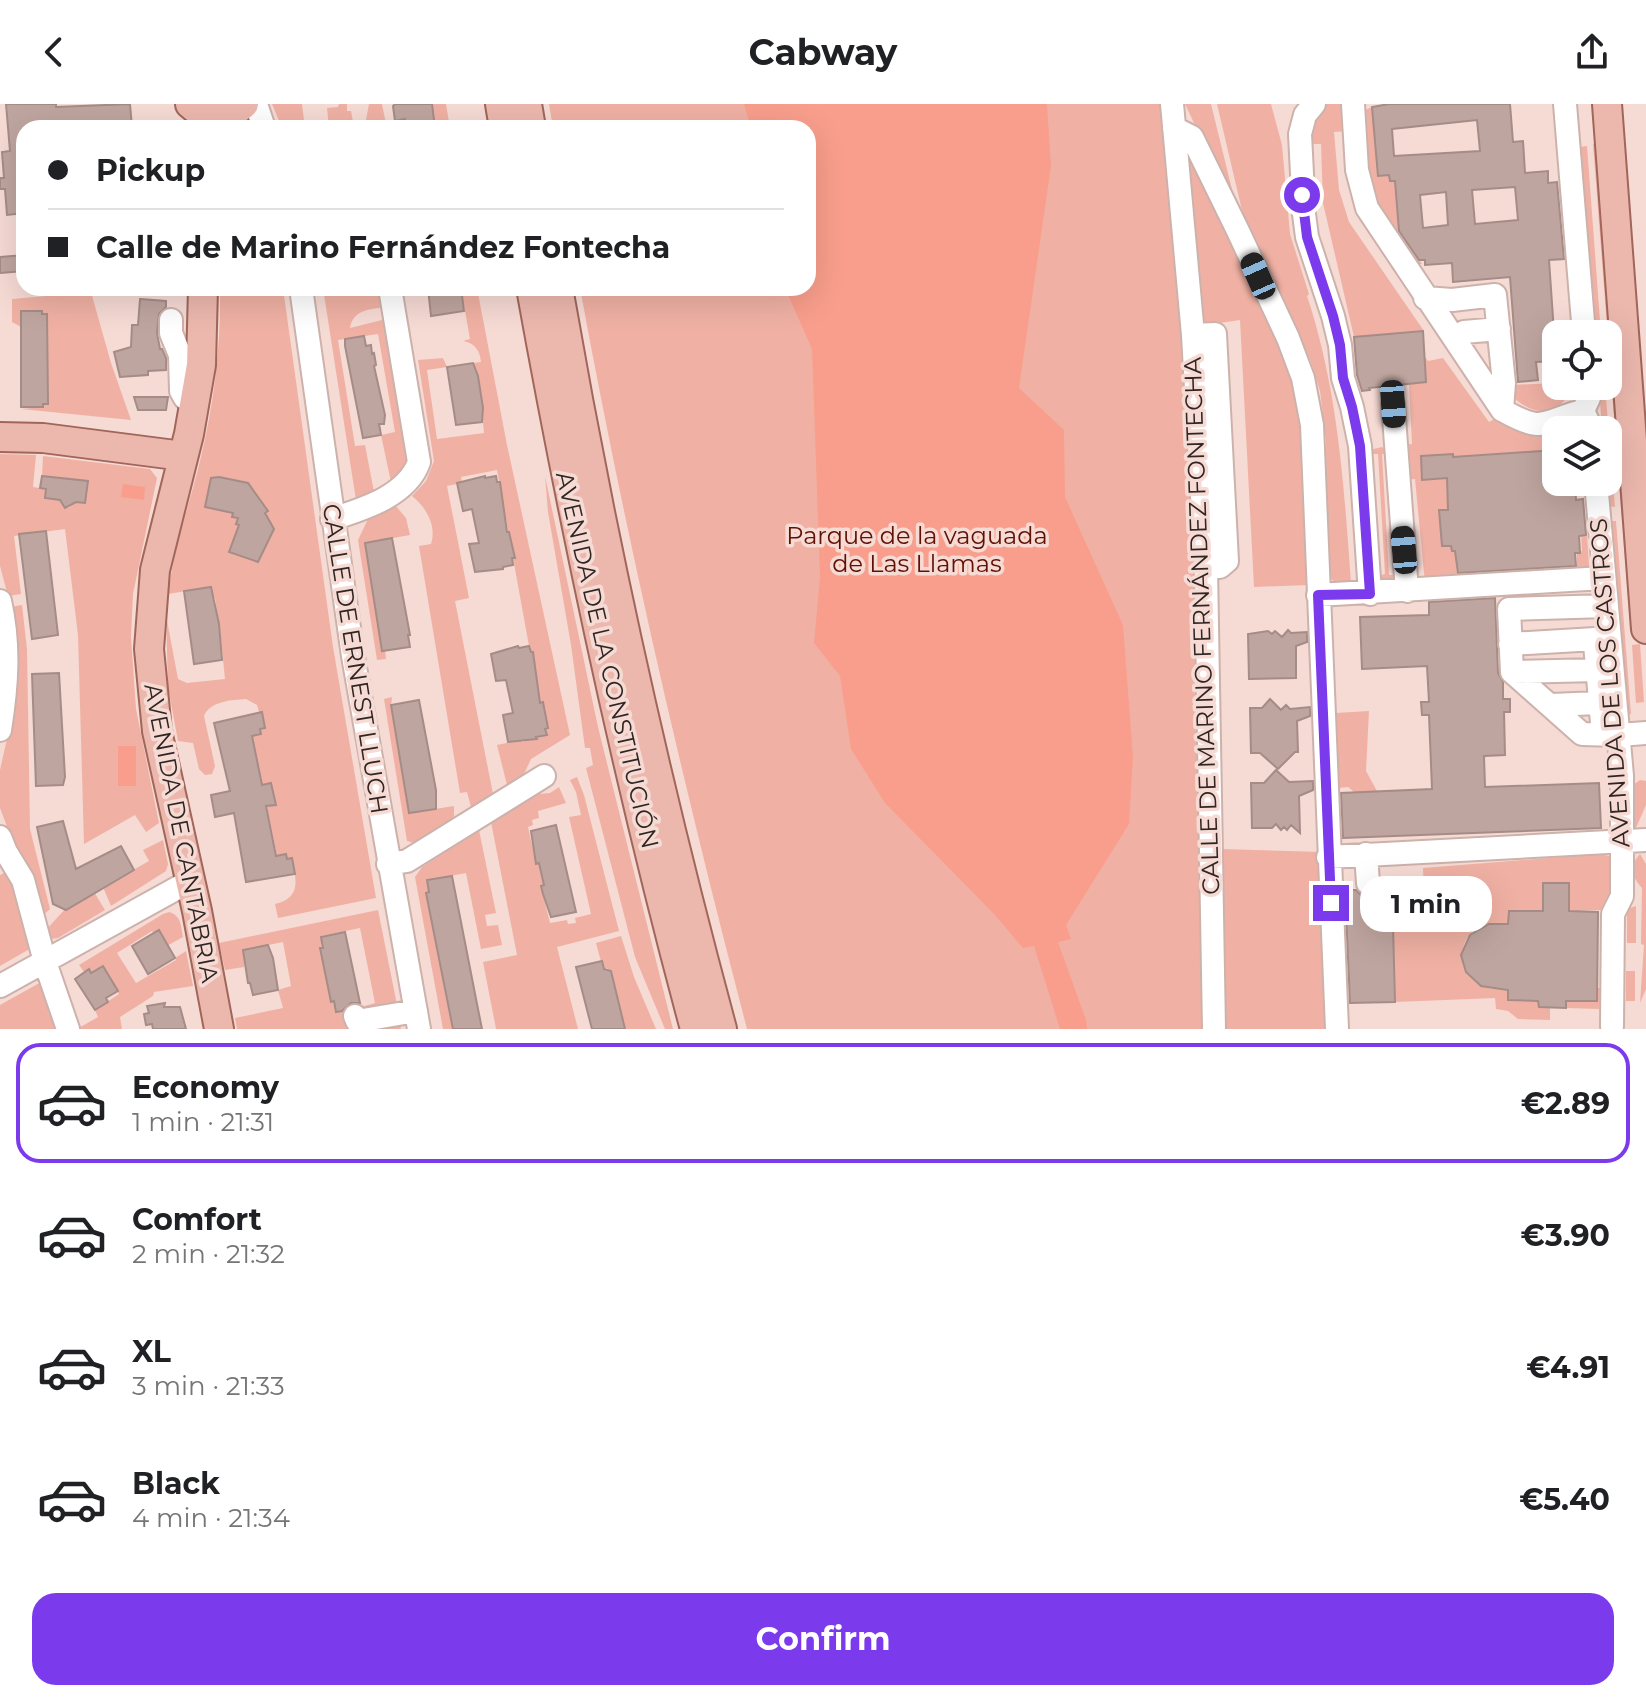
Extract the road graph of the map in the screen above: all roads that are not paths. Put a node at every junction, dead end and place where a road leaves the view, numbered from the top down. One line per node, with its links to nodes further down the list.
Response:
1 (189, 104): 8 (main road)
2 (1172, 104): 9 (street, CALLE DE MARINO FERNÁNDEZ FONTECHA)
3 (1314, 104): 27 (street)
4 (1353, 104): 15 (street)
5 (1565, 104): 17 (street)
6 (1607, 104): 37 (main road, AVENIDA DE LOS CASTROS)
7 (1624, 104): 21 (main road)
8 (231, 119)
9 (1174, 128): 34 (street); 65 (street, CALLE DE MARINO FERNÁNDEZ FONTECHA)
10 (203, 296): 20 (main road, AVENIDA DE CANTABRIA)
11 (302, 296): 30 (street, CALLE DE ERNEST LLUCH)
12 (391, 296): 30 (street)
13 (533, 296): 63 (main road, AVENIDA DE LA CONSTITUCIÓN)
14 (559, 296): 64 (main road, AVENIDA DE LA CONSTITUCIÓN)
15 (1425, 298): 18 (street); 23 (street)
16 (171, 320): 20 (street)
17 (1583, 320)
18 (1499, 329): 19 (street); 23 (street)
19 (1464, 332)
20 (195, 401): 28 (main road, AVENIDA DE CANTABRIA)
21 (1646, 401)
22 (1393, 404): 26 (street)
23 (1502, 410): 24 (street)
24 (1542, 425)
25 (0, 437): 28 (main road)
26 (1395, 442): 27 (street); 32 (street)
27 (1360, 446): 33 (street)
28 (183, 456): 54 (main road, AVENIDA DE CANTABRIA)
29 (1597, 496): 31 (street, AVENIDA DE LOS CASTROS)
30 (332, 519): 53 (street, CALLE DE ERNEST LLUCH)
31 (1603, 578): 32 (street); 36 (street, AVENIDA DE LOS CASTROS)
32 (1407, 591): 33 (street)
33 (1370, 594): 34 (street)
34 (1318, 595): 52 (street)
35 (0, 601): 44 (street)
36 (1599, 606): 38 (street); 39 (street); 46 (street, AVENIDA DE LOS CASTROS)
37 (1646, 629)
38 (1595, 639): 39 (street); 40 (street)
39 (1510, 644): 41 (street)
40 (1597, 670): 41 (street); 42 (street)
41 (1512, 672): 43 (street)
42 (1600, 703): 43 (street); 46 (street)
43 (1551, 705): 46 (street)
44 (0, 730)
45 (1646, 733): 46 (street)
46 (1611, 735): 50 (street, AVENIDA DE LOS CASTROS)
47 (544, 776): 53 (street)
48 (0, 837): 56 (street)
49 (1646, 840): 50 (street, AVENIDA DE LOS CASTROS)
50 (1623, 843): 51 (street, AVENIDA DE LOS CASTROS); 60 (street, AVENIDA DE LOS CASTROS)
51 (1366, 854): 52 (street, AVENIDA DE LOS CASTROS); 55 (street)
52 (1328, 857): 66 (street)
53 (388, 864): 59 (street, CALLE DE ERNEST LLUCH)
54 (190, 881): 56 (street); 62 (main road, AVENIDA DE CANTABRIA)
55 (1368, 883)
56 (45, 962): 57 (street); 61 (street)
57 (0, 986)
58 (355, 1016): 59 (street)
59 (417, 1020)
60 (1612, 1026)
61 (68, 1029)
62 (219, 1029)
63 (695, 1029)
64 (722, 1029)
65 (1214, 1029)
66 (1337, 1029)

